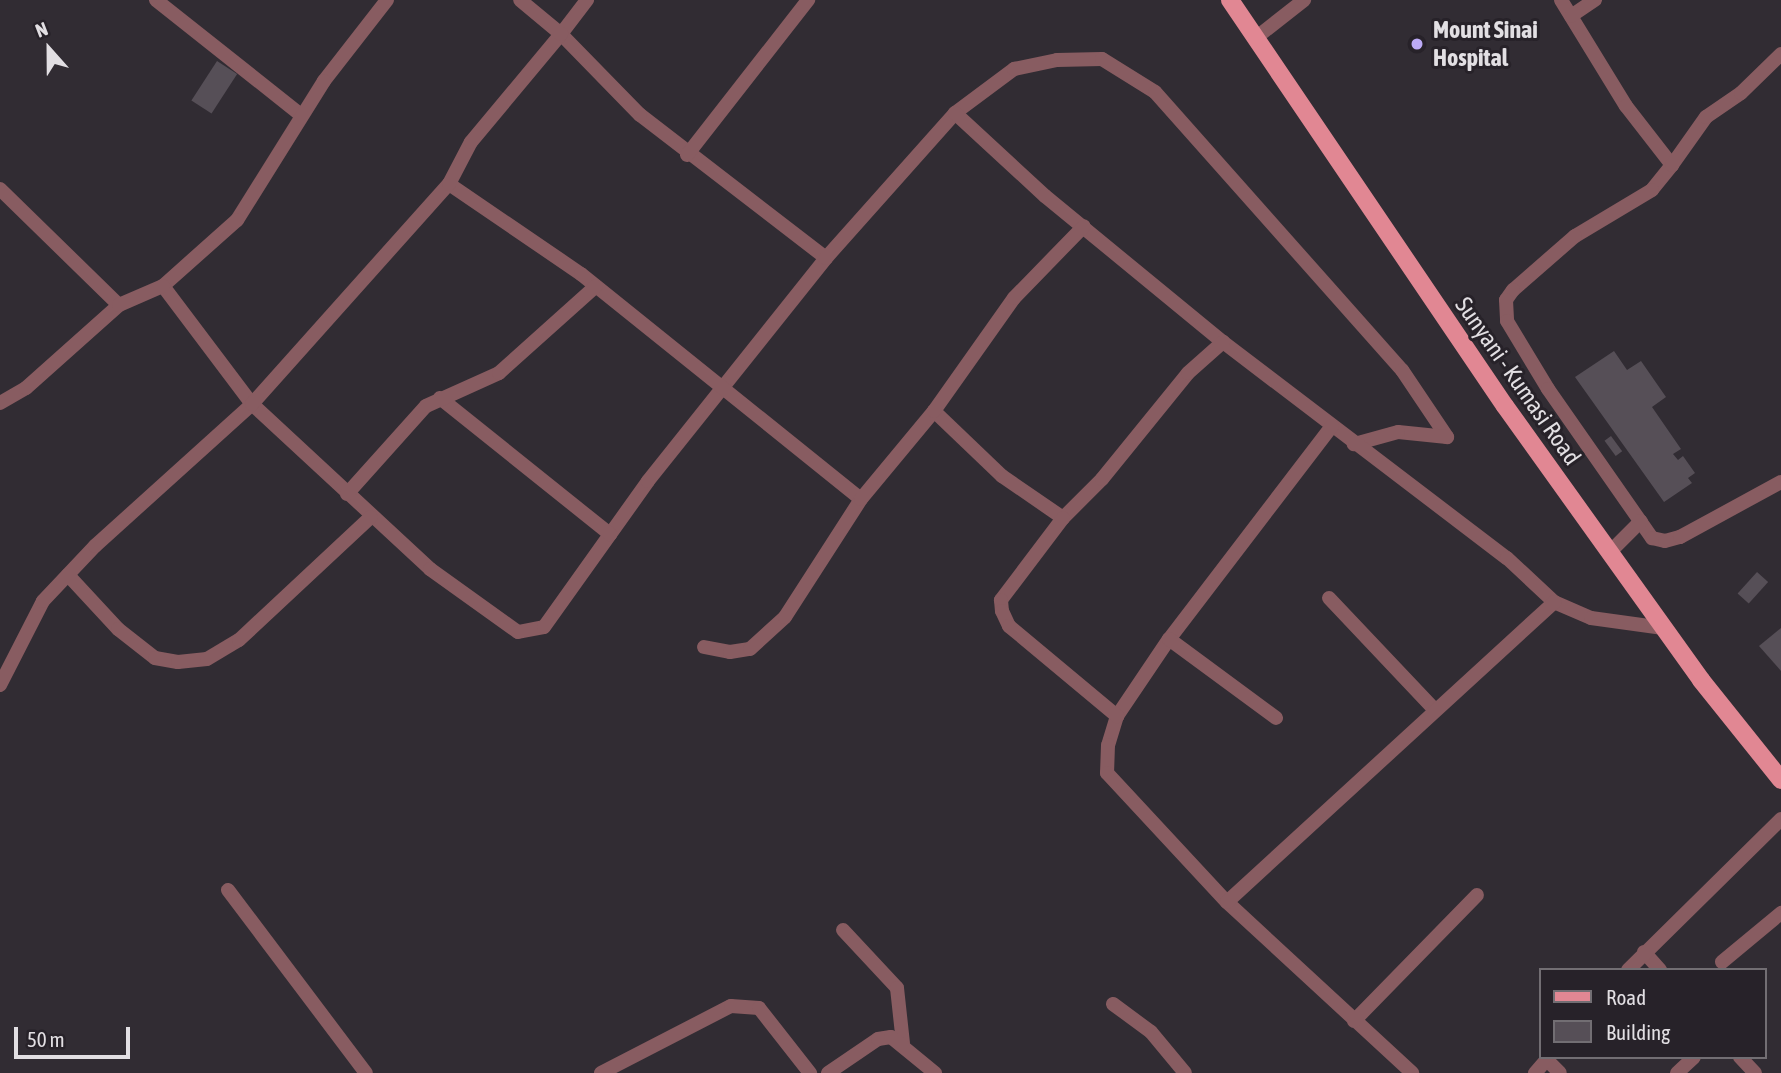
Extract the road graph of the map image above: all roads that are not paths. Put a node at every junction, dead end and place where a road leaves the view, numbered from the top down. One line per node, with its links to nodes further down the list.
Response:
1 (156, 0): 15 (street)
2 (387, 0): 15 (street)
3 (520, 0): 11 (street)
4 (587, 0): 11 (street)
5 (808, 0): 16 (street)
6 (1230, 0): 12 (main road, Sunyani - Kumasi Road)
7 (1304, 0): 12 (street)
8 (1561, 0): 10 (street)
9 (1595, 0): 10 (street)
10 (1571, 16): 17 (street)
11 (561, 34): 16 (street); 18 (street)
12 (1257, 37): 40 (main road, Sunyani - Kumasi Road)
13 (1781, 54): 17 (street)
14 (955, 113): 20 (street); 21 (street); 32 (street)
15 (301, 115): 22 (street)
16 (687, 155): 21 (street)
17 (1672, 165): 38 (street)
18 (449, 184): 23 (street); 29 (street)
19 (0, 189): 24 (street)
20 (1084, 226): 25 (street); 30 (street)
21 (826, 258): 26 (street)
22 (163, 286): 24 (street); 29 (street)
23 (596, 286): 26 (street); 27 (street)
24 (118, 306): 28 (street)
25 (1223, 342): 31 (street); 37 (street)
26 (726, 388): 35 (street); 39 (street)
27 (440, 398): 34 (street); 39 (street)
28 (0, 403)
29 (252, 404): 34 (street); 41 (street)
30 (934, 411): 35 (street); 37 (street)
31 (1332, 426): 32 (street); 45 (street)
32 (1354, 444): 43 (street)
33 (1781, 482): 38 (street)
34 (347, 494): 36 (street)
35 (861, 499): 46 (street)
36 (371, 517): 39 (street); 41 (street)
37 (1063, 518): 49 (street)
38 (1641, 521): 40 (street)
39 (610, 534)
40 (1611, 551): 44 (main road, Sunyani - Kumasi Road)
41 (68, 575): 47 (street)
42 (1329, 598): 48 (street)
43 (1554, 602): 44 (street); 48 (street)
44 (1663, 628): 51 (main road, Sunyani - Kumasi Road)
45 (1169, 639): 49 (street); 50 (street)
46 (704, 647)
47 (0, 685)
48 (1435, 710): 55 (street)
49 (1116, 716): 55 (street)
50 (1276, 718)
51 (1781, 780)
52 (1781, 819): 58 (street)
53 (228, 890): 69 (street)
54 (1477, 895): 63 (street)
55 (1227, 902): 63 (street)
56 (1781, 913): 59 (street)
57 (843, 930): 64 (street)
58 (1644, 952): 60 (street); 61 (street)
59 (1722, 962)
60 (1630, 968)
61 (1658, 968)
62 (1114, 1004): 74 (street)
63 (1354, 1021): 75 (street)
64 (903, 1043): 72 (street); 73 (street)
65 (1547, 1059): 76 (street)
66 (1549, 1059): 77 (street)
67 (1691, 1059): 78 (street)
68 (1742, 1059): 79 (street)
69 (366, 1073)
70 (601, 1073): 71 (street)
71 (810, 1073)
72 (828, 1073)
73 (935, 1073)
74 (1185, 1073)
75 (1412, 1073)
76 (1535, 1073)
77 (1560, 1073)
78 (1676, 1073)
79 (1755, 1073)

